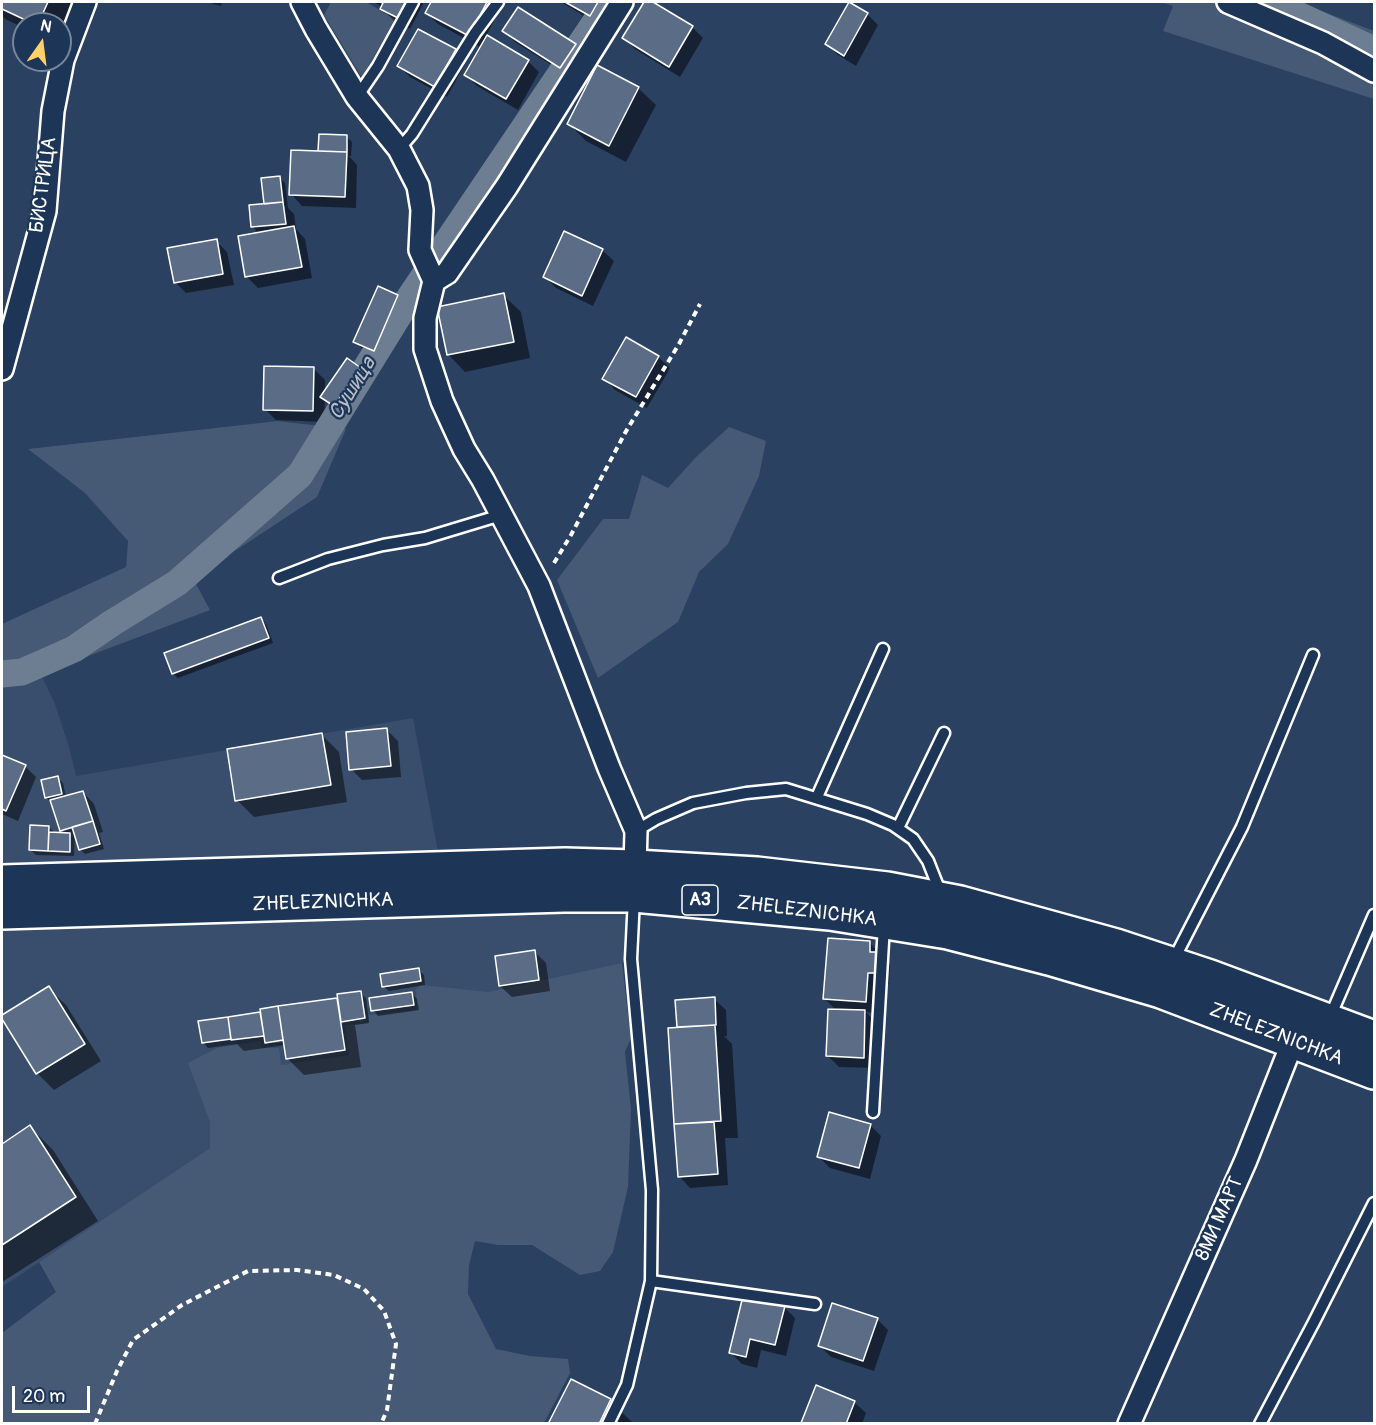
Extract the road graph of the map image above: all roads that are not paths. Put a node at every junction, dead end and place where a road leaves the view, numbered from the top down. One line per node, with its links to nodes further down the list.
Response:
1 (85, 2): 11 (street, БИСТРИЦА)
2 (302, 2): 8 (street)
3 (412, 2): 8 (lane)
4 (498, 2): 9 (lane)
5 (622, 2): 10 (street)
6 (1228, 2): 7 (street)
7 (1374, 71)
8 (357, 97): 9 (street)
9 (399, 149): 10 (street)
10 (434, 280): 12 (street)
11 (2, 369)
12 (501, 515): 13 (lane); 19 (street)
13 (279, 578)
14 (883, 649): 17 (lane)
15 (1313, 655): 26 (lane)
16 (944, 733): 18 (lane)
17 (817, 797): 18 (lane); 19 (lane)
18 (898, 828): 22 (lane)
19 (636, 831): 20 (street)
20 (634, 881): 21 (main road, ZHELEZNICHKA / A3); 22 (main road, ZHELEZNICHKA / A3); 23 (main road, ZHELEZNICHKA / A3); 25 (main road, ZHELEZNICHKA / A3); 33 (lane)
21 (2, 882)
22 (943, 900): 26 (main road, ZHELEZNICHKA / A3)
23 (2, 912)
24 (1374, 915): 27 (lane)
25 (884, 922): 29 (main road, ZHELEZNICHKA / A3); 31 (lane)
26 (1171, 964): 27 (main road, ZHELEZNICHKA / A3)
27 (1316, 1015): 28 (main road, ZHELEZNICHKA / A3); 29 (street, 8МИ МАРТ)
28 (1374, 1038)
29 (1293, 1041): 30 (main road, ZHELEZNICHKA / A3); 36 (street, 8МИ МАРТ)
30 (1374, 1072)
31 (873, 1112)
32 (1374, 1203): 37 (lane)
33 (651, 1281): 34 (lane); 35 (lane)
34 (815, 1304)
35 (608, 1424)
36 (1129, 1424)
37 (1260, 1424)

